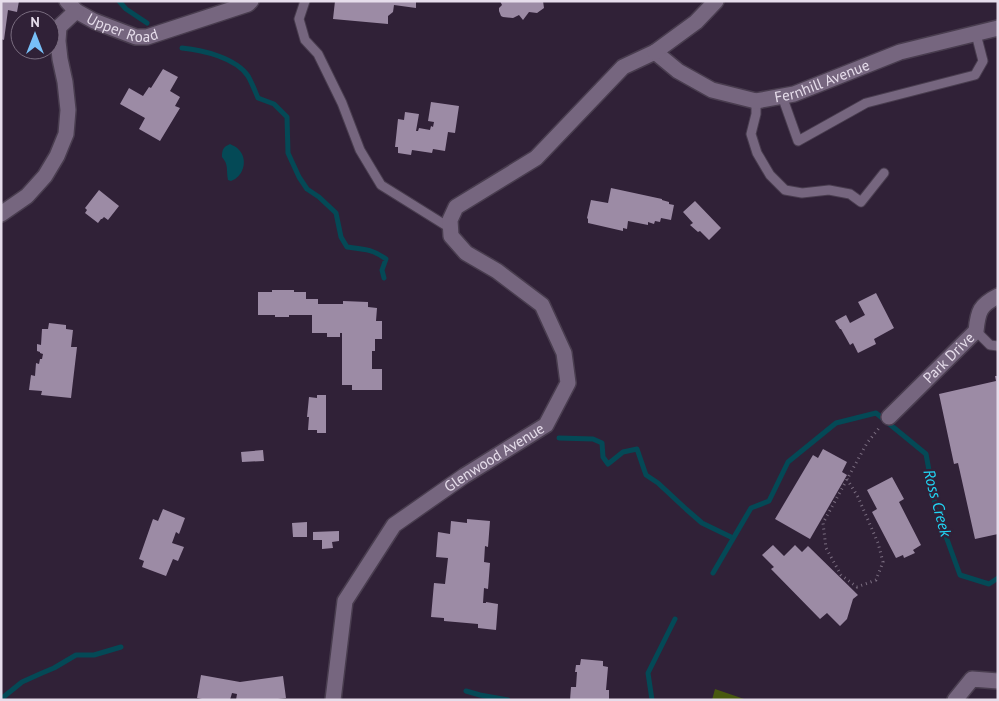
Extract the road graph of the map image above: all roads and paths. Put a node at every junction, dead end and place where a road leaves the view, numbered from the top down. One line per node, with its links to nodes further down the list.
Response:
1 (251, 1): 4 (street, Upper Road)
2 (305, 1): 12 (lane)
3 (716, 1): 7 (street)
4 (71, 6): 11 (street, Upper Road)
5 (998, 28): 6 (street, Fernhill Avenue)
6 (976, 34): 8 (street, Fernhill Avenue); 8 (lane)
7 (655, 52): 9 (street, Fernhill Avenue); 12 (street)
8 (782, 96): 9 (street, Fernhill Avenue)
9 (756, 101): 10 (lane)
10 (884, 173)
11 (1, 214)
12 (450, 228): 20 (street, Glenwood Avenue)
13 (998, 296): 14 (street, Park Drive)
14 (976, 331): 15 (lane); 16 (street, Park Drive)
15 (998, 346)
16 (889, 417)
17 (878, 429): 18 (path)
18 (847, 479): 18 (path)
19 (998, 681): 21 (street)
20 (333, 700)
21 (955, 700)

